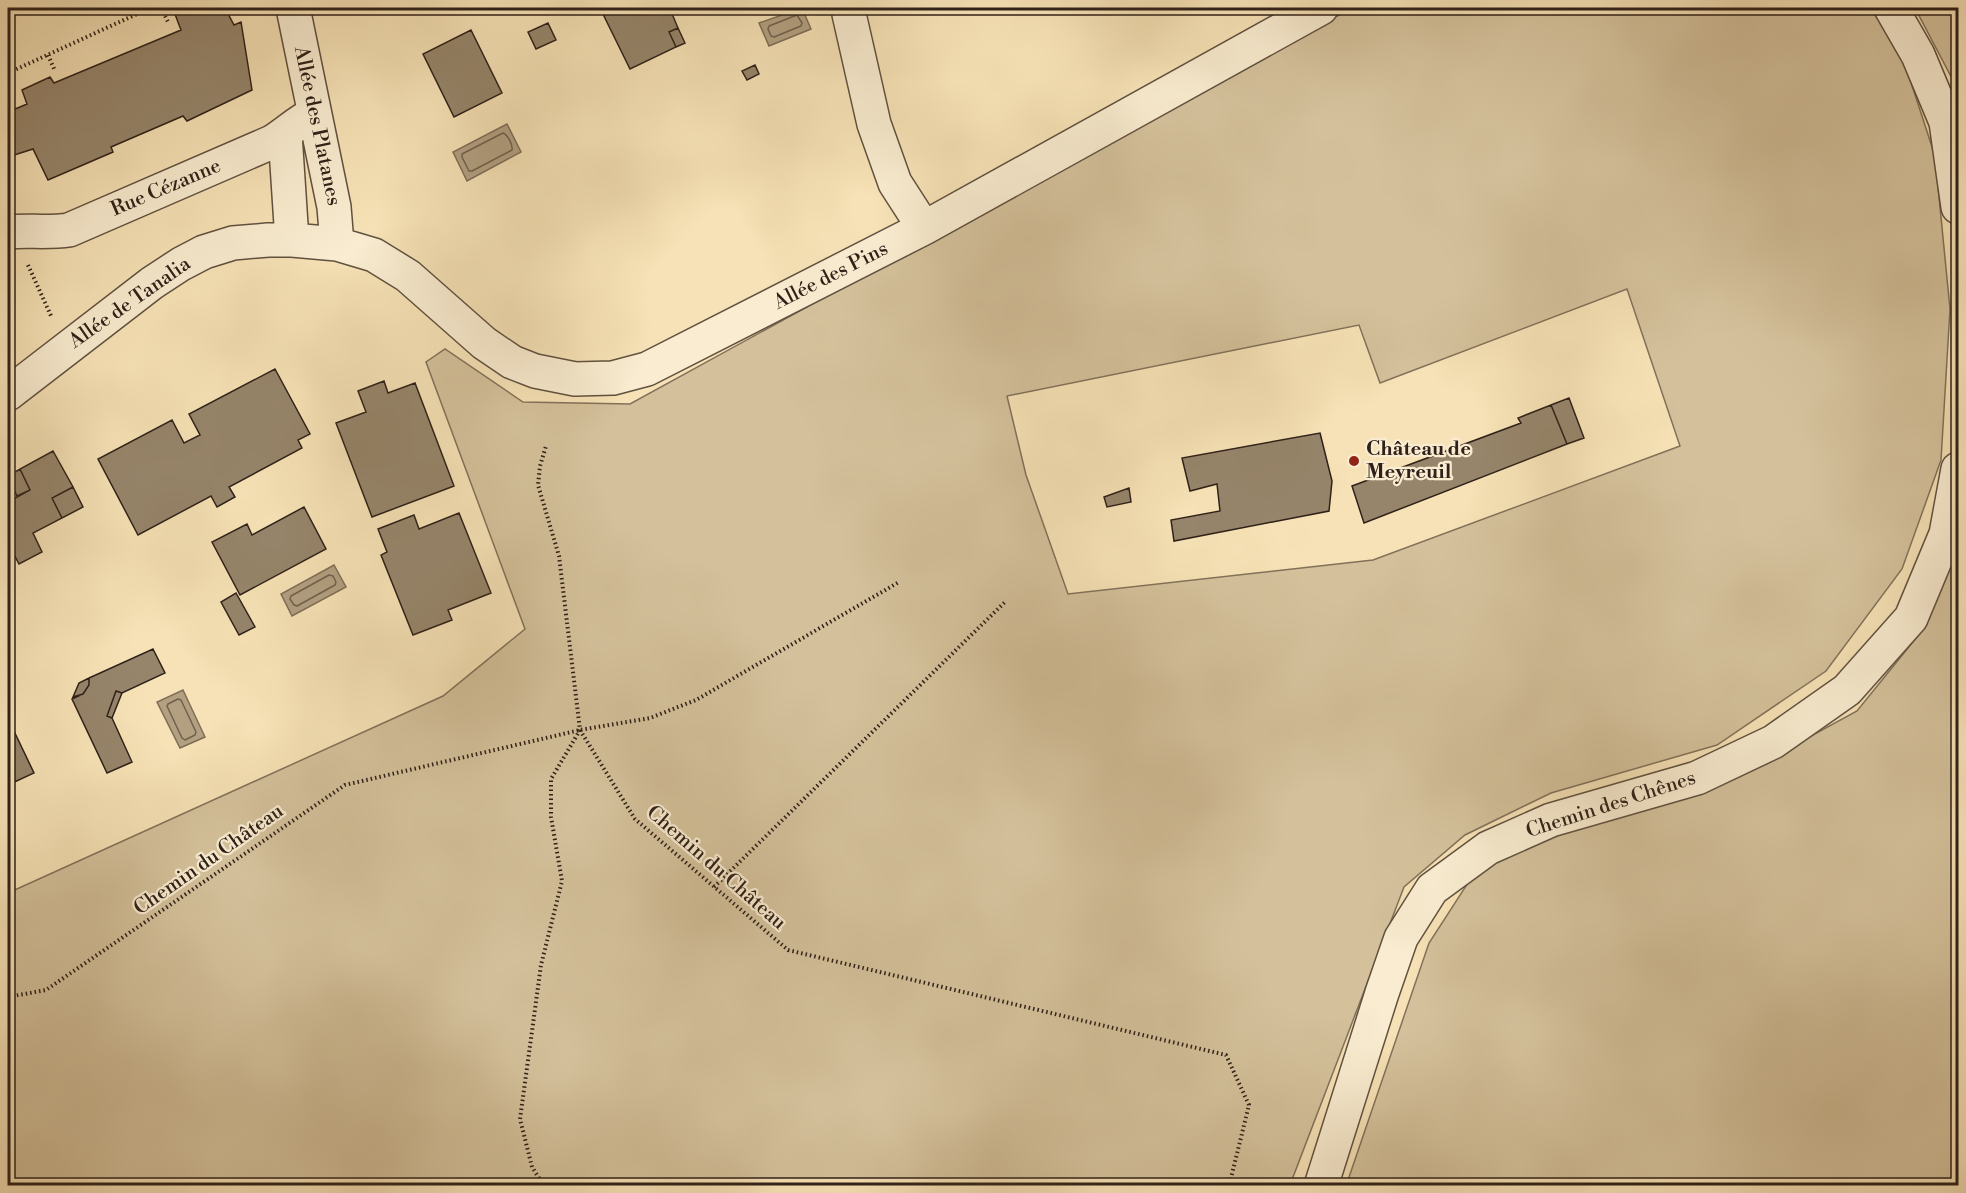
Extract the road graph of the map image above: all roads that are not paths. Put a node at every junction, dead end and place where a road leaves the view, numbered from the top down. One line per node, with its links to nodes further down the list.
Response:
1 (293, 8): 5 (street, Allée des Platanes)
2 (850, 8): 8 (street)
3 (1321, 8): 8 (street, Allée des Pins)
4 (1891, 8): 7 (street)
5 (314, 114): 6 (street, Rue Cézanne); 11 (street, Allée des Platanes)
6 (285, 134): 9 (street, Rue Cézanne); 10 (street)
7 (1959, 207)
8 (924, 228): 11 (street, Allée des Pins)
9 (10, 232)
10 (292, 240): 11 (street, Allée de Tanalia); 12 (street, Allée de Tanalia)
11 (337, 244)
12 (8, 394)
13 (1959, 469): 14 (street, Chemin des Chênes)
14 (1321, 1185)

